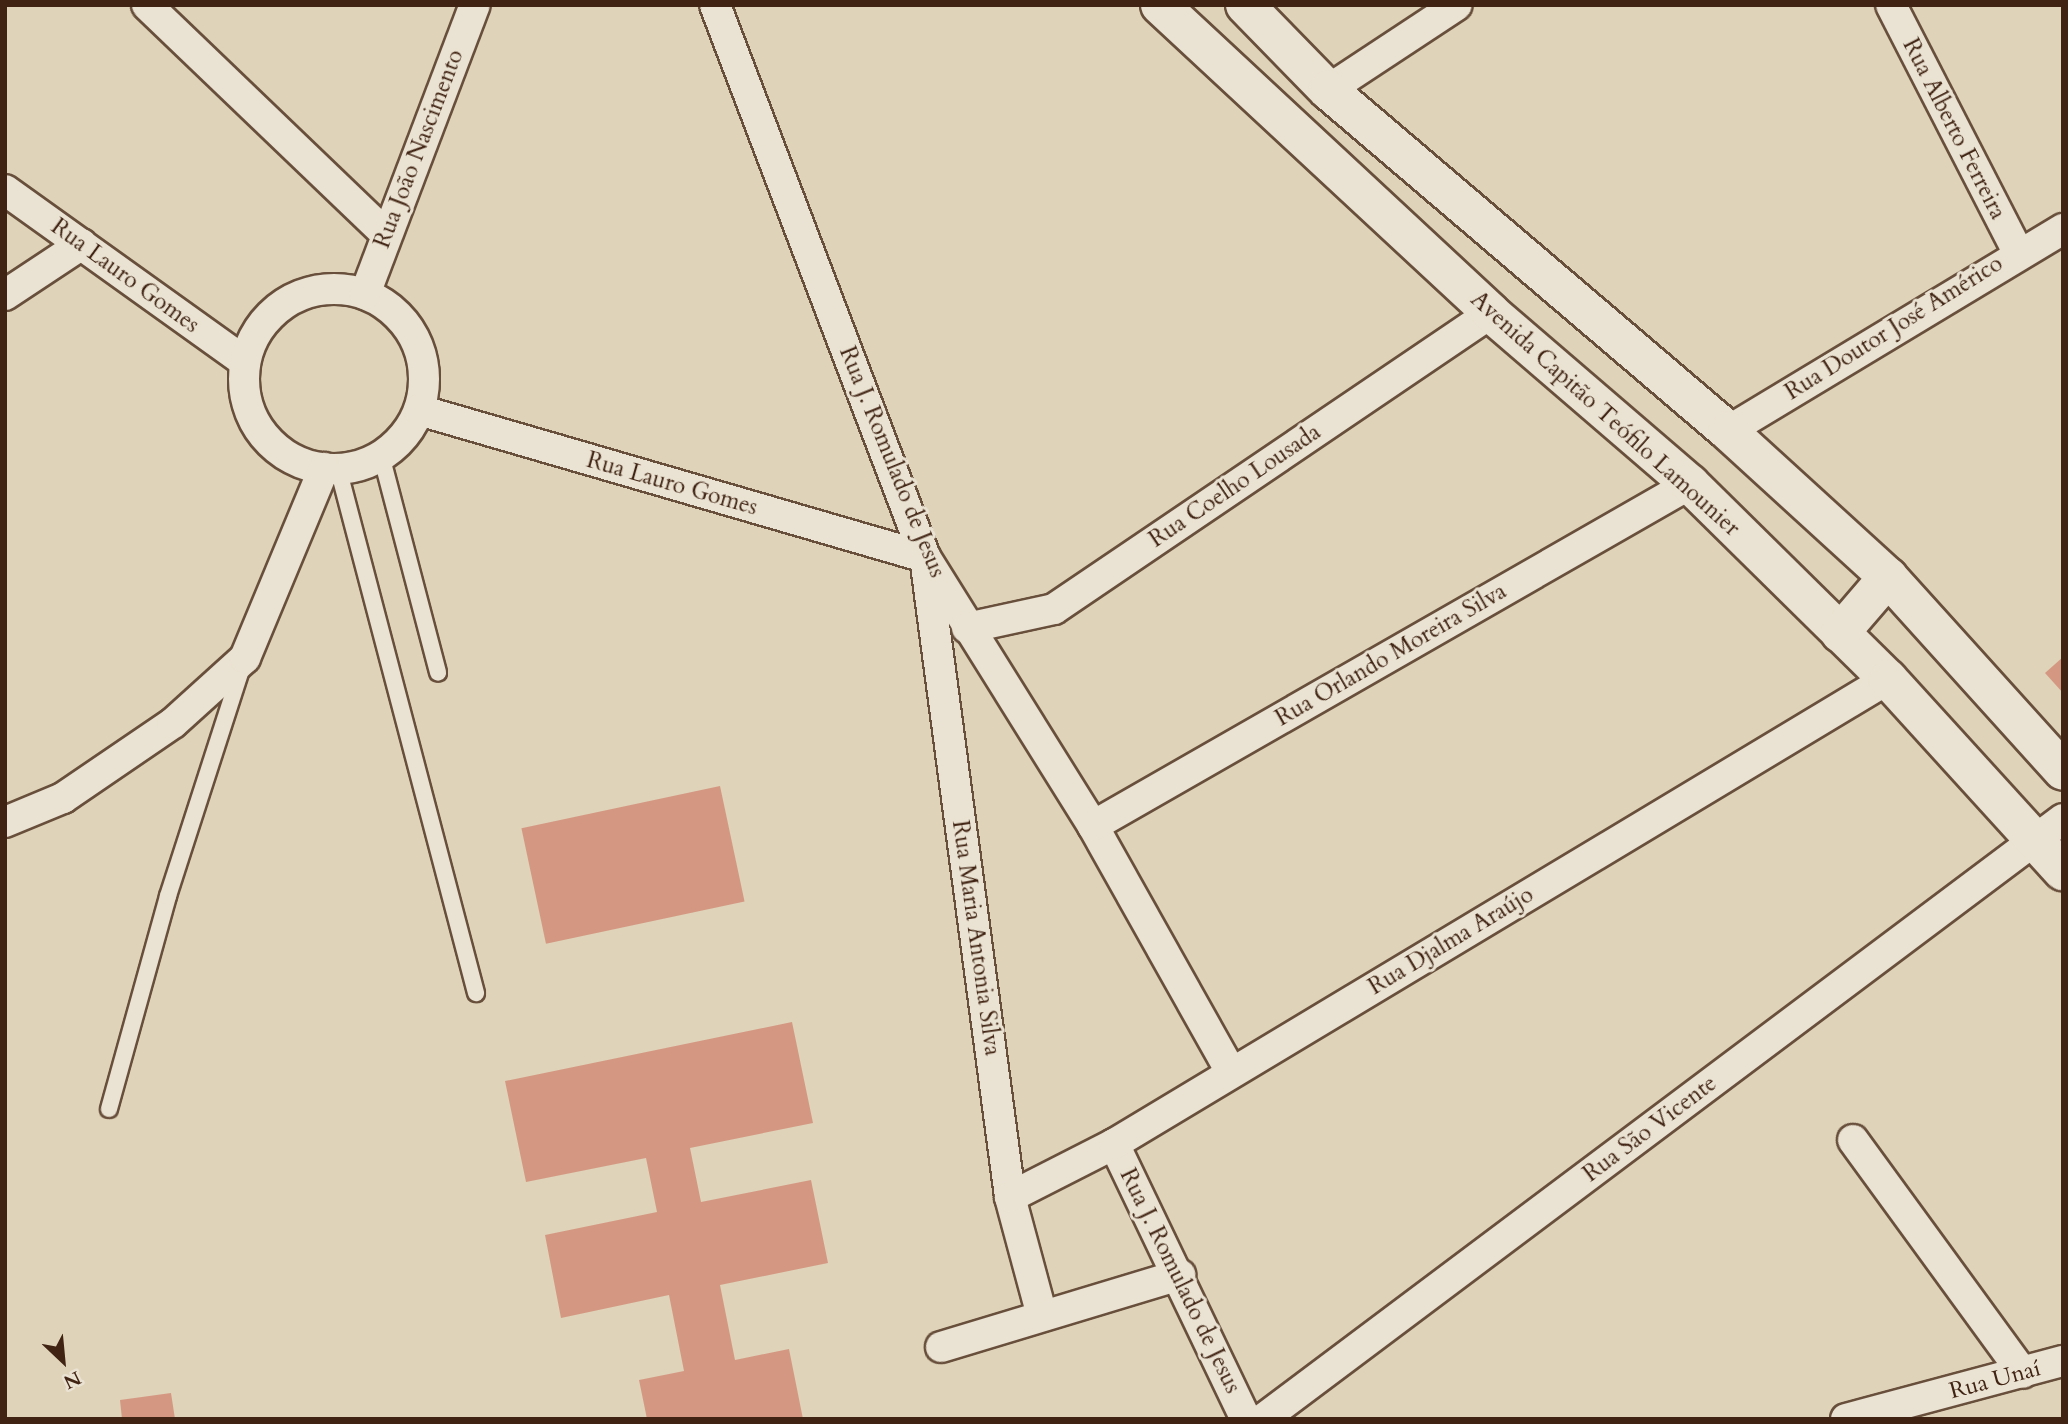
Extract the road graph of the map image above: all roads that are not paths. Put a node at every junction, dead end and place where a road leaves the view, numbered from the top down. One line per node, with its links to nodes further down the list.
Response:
1 (146, 5): 11 (street)
2 (475, 5): 11 (street, Rua João Nascimento)
3 (715, 5): 23 (street, Rua J. Romulado de Jesus)
4 (1160, 5): 16 (main road, Avenida Capitão Teófilo Lamounier)
5 (1245, 5): 8 (main road)
6 (1457, 5): 8 (street)
7 (1891, 5): 13 (street, Rua Alberto Ferreira)
8 (1328, 90): 19 (main road)
9 (5, 190): 12 (street, Rua Lauro Gomes)
10 (2063, 229): 13 (street, Rua Doutor José Américo)
11 (385, 233): 14 (street, Rua João Nascimento)
12 (82, 244): 15 (street); 17 (street, Rua Lauro Gomes)
13 (2018, 252): 19 (street, Rua Doutor José Américo)
14 (365, 294): 17 (street); 18 (street)
15 (5, 295)
16 (1491, 313): 22 (main road, Avenida Capitão Teófilo Lamounier); 25 (street, Rua Coelho Lousada)
17 (245, 362): 21 (street)
18 (419, 410): 20 (street); 23 (street, Rua Lauro Gomes)
19 (1728, 431): 24 (main road)
20 (382, 455): 21 (street); 28 (lane)
21 (331, 468): 27 (street); 35 (lane)
22 (1690, 484): 26 (main road, Avenida Capitão Teófilo Lamounier); 32 (street, Rua Orlando Moreira Silva)
23 (925, 557): 25 (street, Rua J. Romulado de Jesus); 40 (street, Rua Maria Antonia Silva)
24 (1888, 578): 26 (main road); 30 (main road)
25 (967, 628): 32 (street, Rua J. Romulado de Jesus)
26 (1840, 633): 29 (main road, Avenida Capitão Teófilo Lamounier)
27 (245, 658): 31 (street); 37 (lane)
28 (438, 673)
29 (1888, 679): 33 (main road, Avenida Capitão Teófilo Lamounier); 36 (street, Rua Djalma Araújo)
30 (2063, 771)
31 (5, 822)
32 (1093, 825): 36 (street, Rua J. Romulado de Jesus)
33 (2050, 829): 34 (main road, Avenida Capitão Teófilo Lamounier); 47 (street, Rua São Vicente)
34 (2063, 871)
35 (476, 993)
36 (1231, 1072): 39 (street, Rua Djalma Araújo)
37 (109, 1110)
38 (1853, 1140): 45 (street)
39 (1114, 1144): 40 (street, Rua Djalma Araújo); 41 (street, Rua J. Romulado de Jesus)
40 (1010, 1197): 42 (street, Rua Maria Antonia Silva)
41 (1180, 1275): 42 (street); 46 (street, Rua J. Romulado de Jesus)
42 (1042, 1316): 43 (street)
43 (941, 1347)
44 (2063, 1361): 45 (street, Rua Unaí)
45 (2023, 1373): 48 (street, Rua Unaí)
46 (1246, 1419)
47 (1263, 1419)
48 (1846, 1419)

